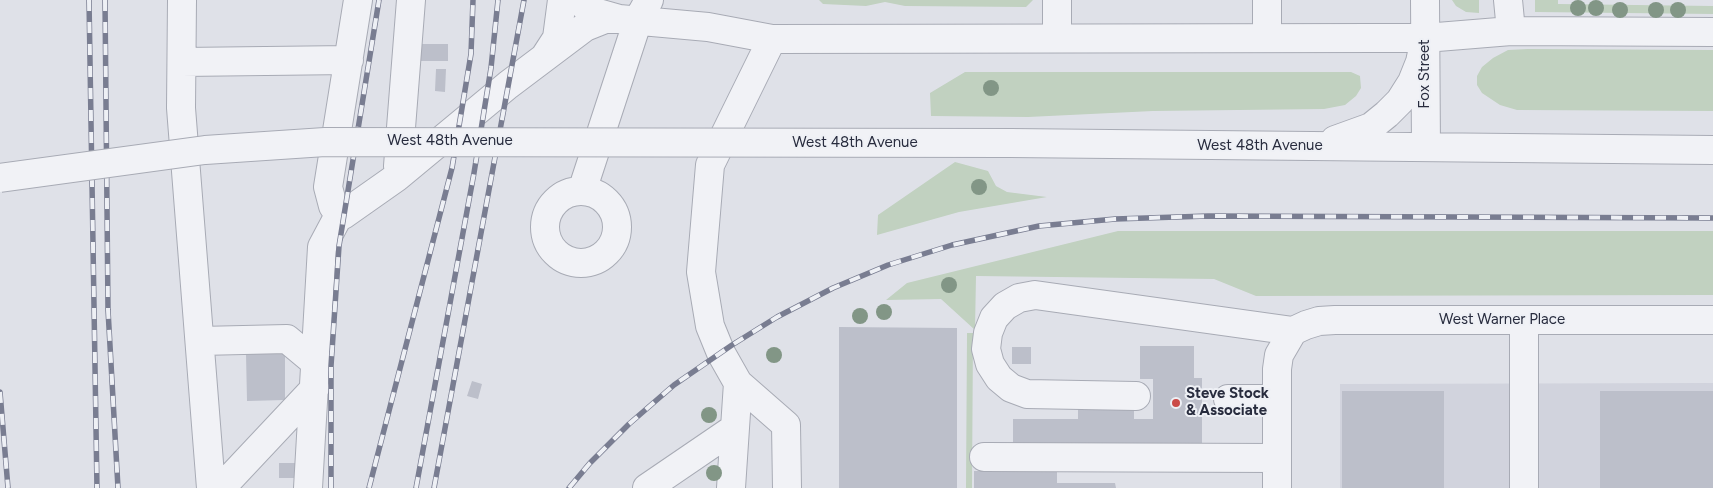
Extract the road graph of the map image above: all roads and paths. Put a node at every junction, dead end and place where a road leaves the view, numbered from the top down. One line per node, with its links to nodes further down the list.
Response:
1 (182, 0): 19 (street)
2 (358, 0): 18 (street)
3 (411, 0): 23 (street)
4 (562, 0): 17 (street)
5 (578, 0): 10 (street)
6 (1057, 0): 13 (street)
7 (1268, 0): 14 (street)
8 (1425, 0): 15 (street, Fox Street)
9 (1508, 0): 11 (street)
10 (635, 13): 16 (street); 17 (street); 25 (street)
11 (1511, 31): 12 (street); 15 (street)
12 (1713, 32)
13 (1057, 38): 14 (street); 16 (street)
14 (1268, 38): 15 (street)
15 (1425, 38): 20 (street); 21 (street, Fox Street)
16 (772, 39): 32 (street)
17 (545, 56): 23 (street)
18 (349, 60): 19 (street); 26 (street)
19 (182, 62): 30 (street)
20 (1314, 146): 21 (street, West 48th Avenue); 24 (street, West 48th Avenue, bridge)
21 (1426, 147): 22 (street, West 48th Avenue)
22 (1713, 150)
23 (397, 177): 26 (street)
24 (0, 178)
25 (582, 191)
26 (339, 215): 31 (street)
27 (1524, 320): 28 (street, West Warner Place); 29 (street, West Warner Place); 46 (street)
28 (1713, 320)
29 (1294, 331): 33 (street); 35 (street)
30 (200, 341): 31 (street); 39 (street)
31 (316, 376): 40 (street); 41 (street)
32 (738, 383): 36 (street); 44 (street)
33 (1136, 396)
34 (1228, 399): 35 (street)
35 (1278, 399): 38 (street)
36 (735, 428): 42 (street); 43 (street)
37 (984, 457): 38 (street)
38 (1277, 458): 45 (street)
39 (211, 488)
40 (221, 488)
41 (308, 488)
42 (647, 488)
43 (732, 488)
44 (787, 488)
45 (1277, 488)
46 (1524, 488)

